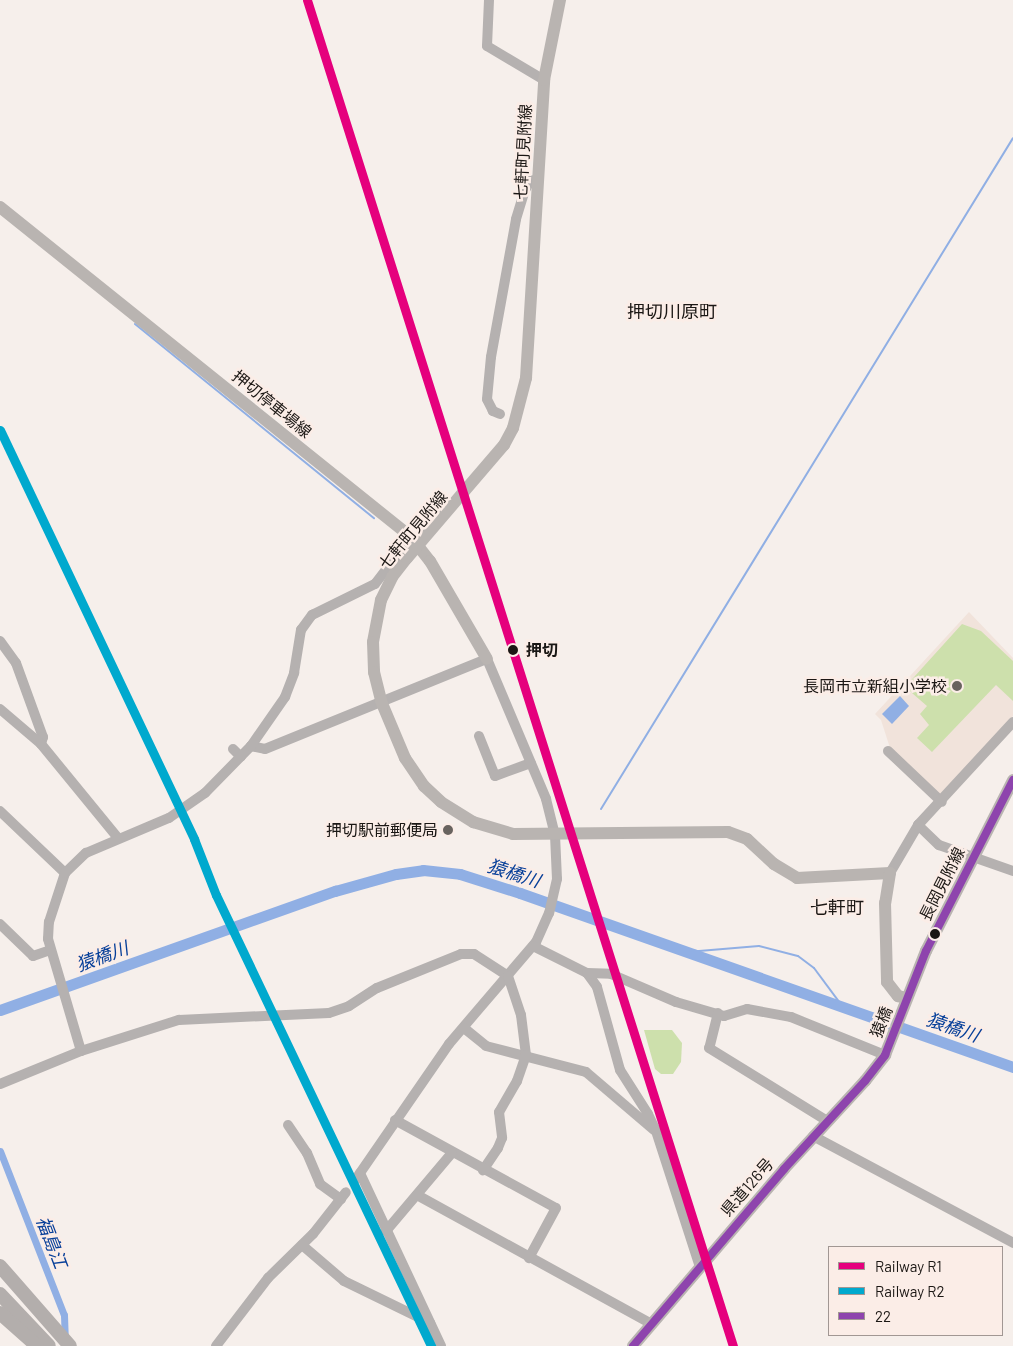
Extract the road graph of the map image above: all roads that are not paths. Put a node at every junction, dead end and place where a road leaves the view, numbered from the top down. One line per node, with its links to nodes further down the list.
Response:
1 (489, 0): 3 (street)
2 (560, 0): 3 (main road, 七軒町見附線)
3 (544, 80): 4 (main road, 七軒町見附線)
4 (538, 179): 6 (street); 10 (main road, 七軒町見附線, bridge)
5 (0, 207): 7 (main road, 押切停車場線)
6 (500, 414)
7 (411, 538): 9 (main road, 押切停車場線); 15 (street)
8 (0, 641): 14 (street)
9 (487, 659): 10 (street); 19 (street)
10 (381, 701): 15 (street); 24 (main road, 七軒町見附線)
11 (0, 709): 14 (street)
12 (1013, 722): 21 (street)
13 (479, 736): 19 (street)
14 (41, 744): 25 (street)
15 (251, 746): 18 (street)
16 (233, 749): 18 (street)
17 (888, 751): 21 (street)
18 (241, 757): 25 (street)
19 (531, 763): 24 (street)
20 (1013, 780): 26 (main road, 長岡見附線)
21 (942, 802): 23 (street)
22 (0, 811): 28 (street)
23 (918, 825): 26 (street); 29 (street)
24 (555, 835): 29 (main road, 七軒町見附線); 31 (street)
25 (118, 838): 28 (street)
26 (974, 858): 27 (street); 35 (main road, 長岡見附線)
27 (1013, 872)
28 (65, 873): 32 (street)
29 (890, 873): 35 (main road)
30 (0, 924): 32 (street)
31 (533, 946): 33 (street); 34 (street)
32 (50, 950): 38 (street)
33 (587, 973): 36 (street); 45 (street)
34 (508, 976): 37 (street); 38 (street); 40 (street)
35 (906, 1002): 39 (main road, 猿橋)
36 (718, 1013): 39 (street); 43 (street)
37 (464, 1028): 40 (street); 42 (street)
38 (81, 1051): 41 (street)
39 (886, 1053): 43 (main road, 県道126号)
40 (526, 1055): 45 (street); 48 (street)
41 (0, 1084)
42 (395, 1120): 47 (street); 50 (street)
43 (827, 1121): 46 (main road, 県道126号)
44 (288, 1125): 52 (street)
45 (656, 1132): 55 (street)
46 (813, 1136): 51 (street); 55 (main road, 県道126号)
47 (452, 1153): 48 (street); 49 (street)
48 (483, 1170): 53 (street)
49 (417, 1195): 50 (street); 53 (street)
50 (386, 1231): 60 (street)
51 (1013, 1243)
52 (302, 1245): 60 (street); 62 (street)
53 (529, 1258): 59 (street)
54 (0, 1266): 61 (highway)
55 (700, 1267): 59 (main road, 県道126号)
56 (0, 1280): 61 (highway)
57 (0, 1294): 61 (highway)
58 (0, 1313): 61 (highway)
59 (650, 1323): 66 (main road, 県道126号)
60 (430, 1324): 65 (street)
61 (47, 1338): 63 (highway); 64 (highway)
62 (221, 1345)
63 (63, 1346)
64 (70, 1346)
65 (441, 1346)
66 (633, 1346)

